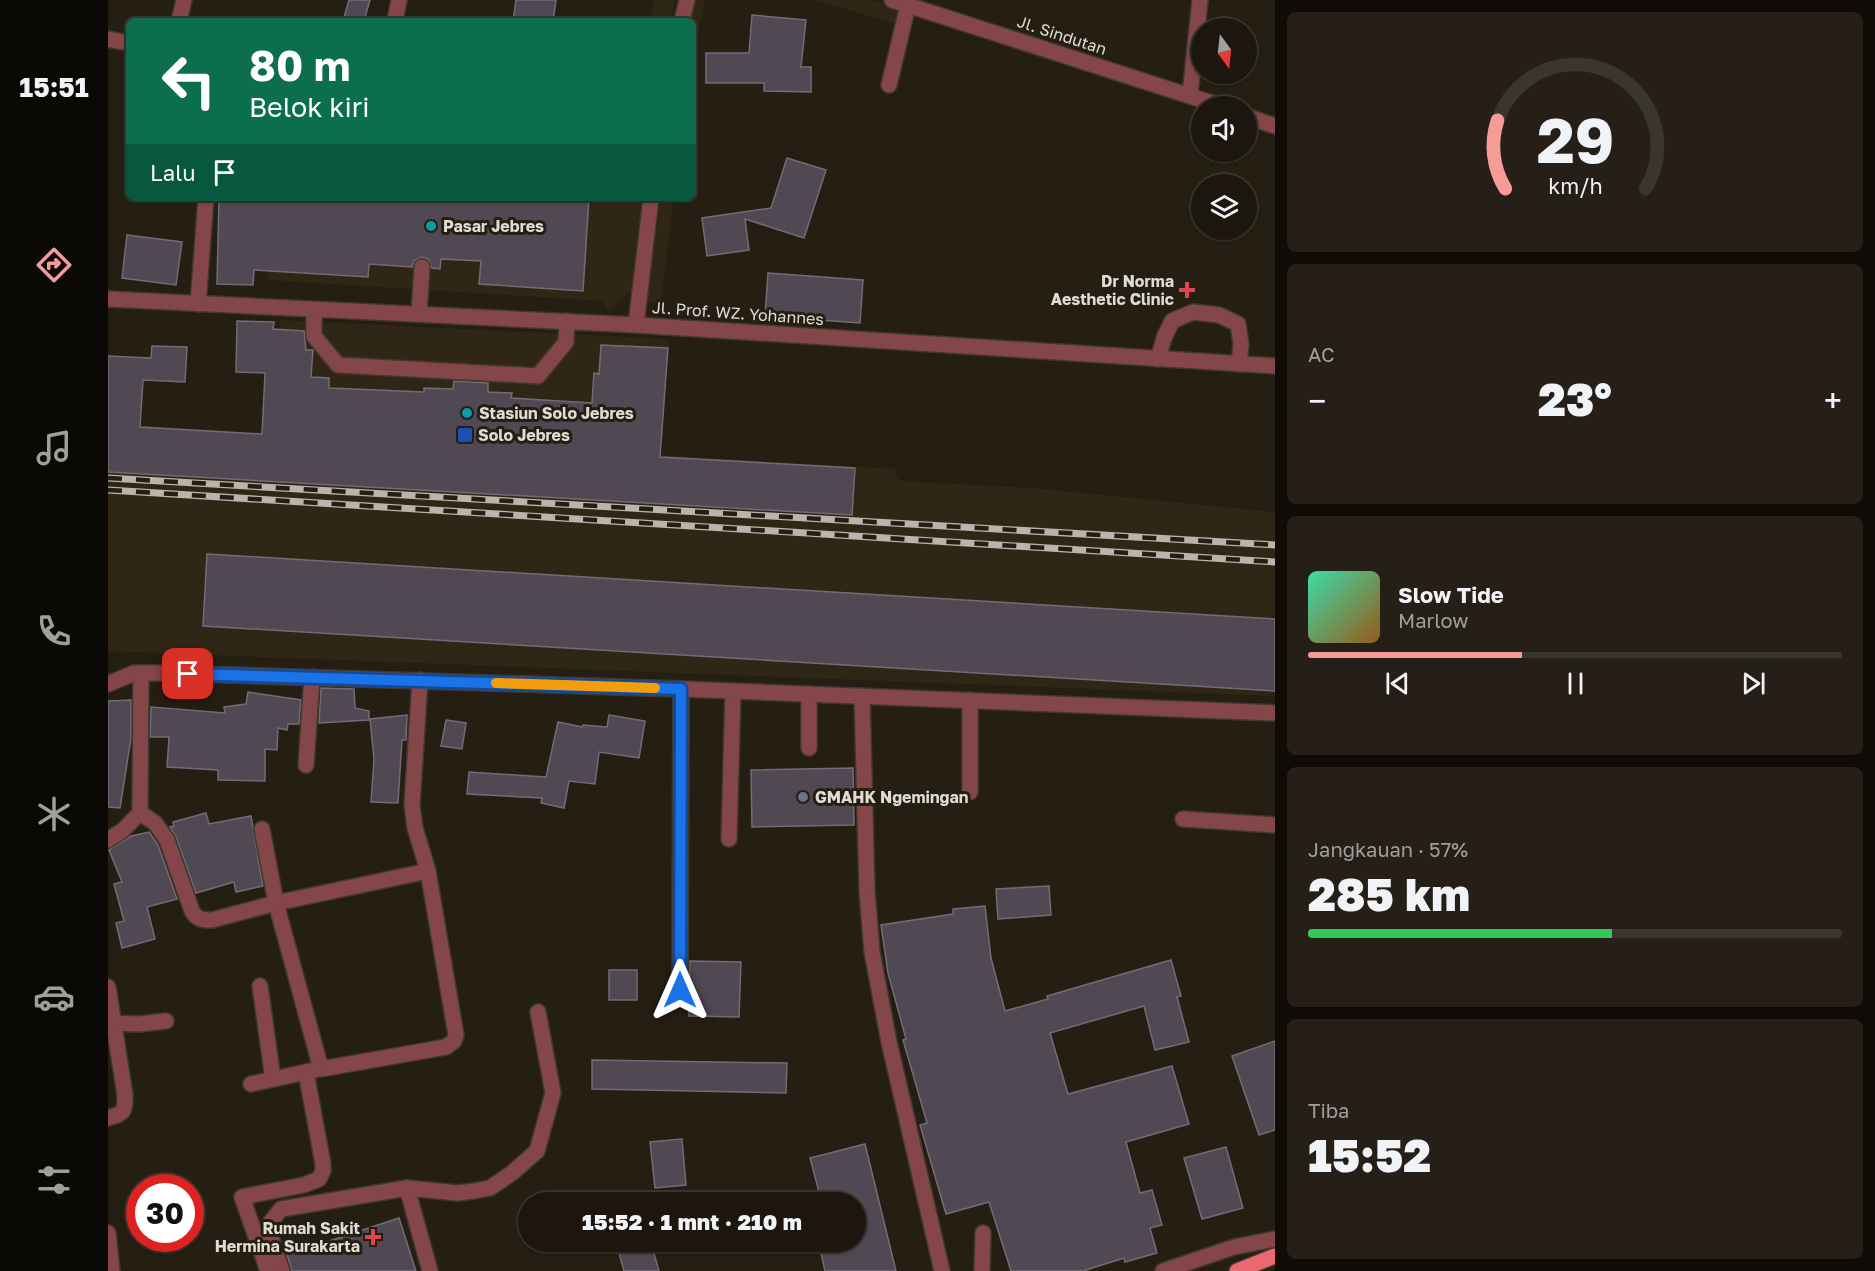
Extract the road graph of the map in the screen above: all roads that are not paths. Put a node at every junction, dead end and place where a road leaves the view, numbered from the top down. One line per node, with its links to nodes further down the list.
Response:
1 (184, 0): 8 (street)
2 (399, 0): 9 (street)
3 (687, 0): 10 (street)
4 (892, 0): 6 (street, Jl. Sindutan)
5 (1200, 0): 14 (street)
6 (908, 5): 7 (street, Jl. Sindutan); 13 (street)
7 (940, 8): 14 (street, Jl. Sindutan)
8 (181, 18)
9 (396, 18)
10 (683, 18)
11 (108, 39): 12 (street)
12 (126, 42)
13 (889, 85)
14 (1190, 95)
15 (1257, 120): 16 (street)
16 (1275, 126)
17 (206, 201): 21 (street)
18 (651, 201): 25 (street)
19 (422, 267): 23 (street)
20 (108, 299): 21 (street, Jl. Prof. WZ. Yohannes)
21 (198, 304): 22 (street, Jl. Prof. WZ. Yohannes)
22 (314, 310): 23 (street, Jl. Prof. WZ. Yohannes); 24 (street)
23 (419, 314): 24 (street, Jl. Prof. WZ. Yohannes)
24 (567, 321): 25 (street, Jl. Prof. WZ. Yohannes)
25 (636, 325): 26 (street, Jl. Prof. WZ. Yohannes)
26 (1158, 358): 27 (street, Jl. Prof. WZ. Yohannes); 27 (street)
27 (1239, 364): 28 (street, Jl. Prof. WZ. Yohannes)
28 (1275, 366)
29 (108, 672): 30 (street)
30 (138, 673): 31 (street); 33 (street); 43 (street)
31 (312, 677): 32 (street); 41 (street)
32 (420, 680): 34 (street); 49 (street)
33 (108, 684)
34 (681, 689): 35 (street); 53 (street)
35 (734, 691): 36 (street); 47 (street)
36 (809, 694): 37 (street); 40 (street)
37 (862, 696): 38 (street); 70 (street)
38 (970, 700): 39 (street); 42 (street)
39 (1275, 712)
40 (809, 748)
41 (306, 765)
42 (970, 792)
43 (140, 813): 48 (street); 50 (street)
44 (1183, 819): 45 (street)
45 (1275, 825)
46 (262, 829): 50 (street)
47 (729, 839)
48 (108, 840)
49 (428, 871): 50 (street); 57 (street)
50 (276, 903): 57 (street)
51 (260, 986): 58 (street)
52 (108, 987): 56 (street)
53 (680, 990)
54 (538, 1012): 61 (street)
55 (166, 1021): 56 (street)
56 (111, 1023): 60 (street)
57 (313, 1070): 58 (street); 67 (street)
58 (273, 1079): 59 (street)
59 (251, 1084)
60 (108, 1118)
61 (407, 1188): 68 (street); 69 (street)
62 (108, 1233): 66 (street)
63 (983, 1233): 71 (street)
64 (1275, 1239): 72 (street)
65 (1275, 1257): 73 (main road)
66 (112, 1271)
67 (268, 1271)
68 (282, 1271)
69 (430, 1271)
70 (942, 1271)
71 (982, 1271)
72 (1162, 1271)
73 (1238, 1271)

